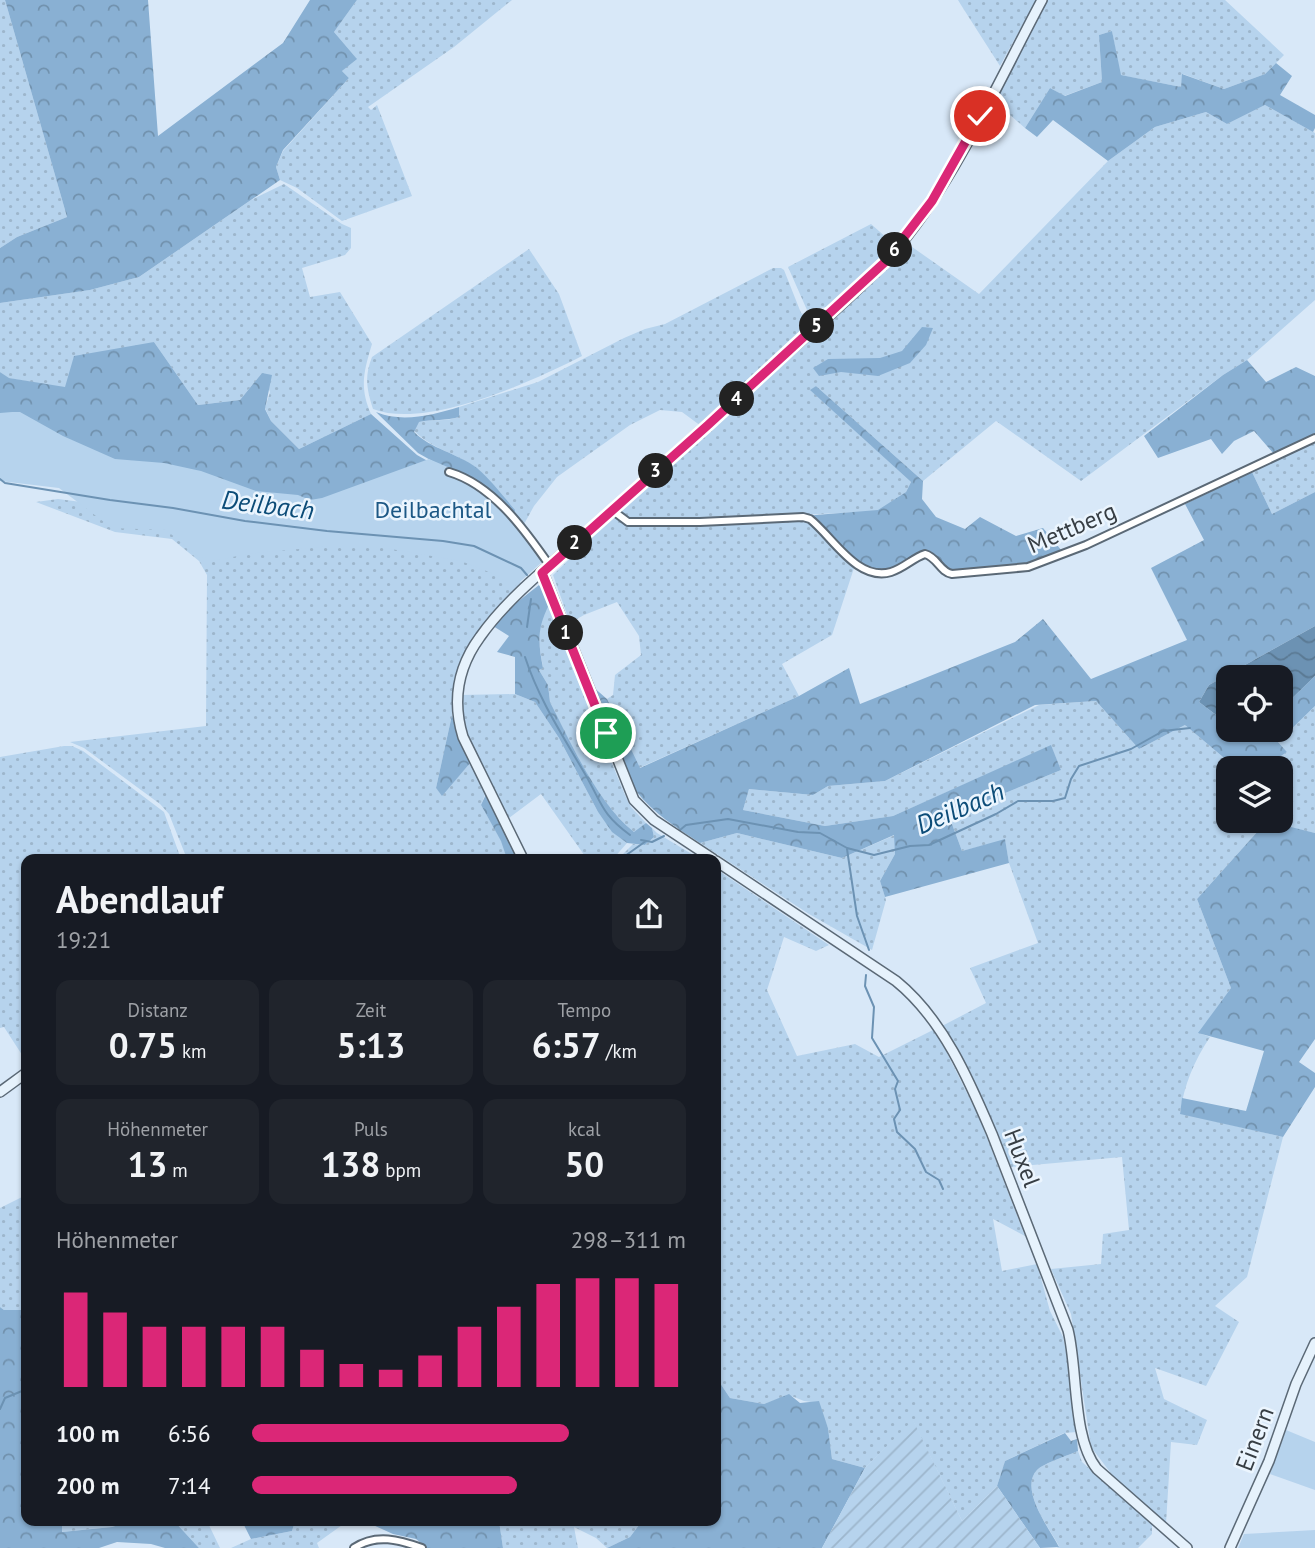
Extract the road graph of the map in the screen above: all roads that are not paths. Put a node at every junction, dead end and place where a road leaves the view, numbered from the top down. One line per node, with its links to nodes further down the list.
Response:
1 (1042, 0): 4 (main road)
2 (1315, 438): 4 (street, Mettberg)
3 (449, 472): 5 (street)
4 (612, 510): 5 (main road)
5 (546, 570): 6 (main road); 7 (main road, Huxel)
6 (521, 854)
7 (705, 854)
8 (721, 865): 12 (main road, Huxel)
9 (21, 1077): 10 (main road)
10 (0, 1092)
11 (1315, 1343): 15 (main road, Einern)
12 (1182, 1546)
13 (354, 1548): 14 (street)
14 (422, 1548)
15 (1230, 1548)

